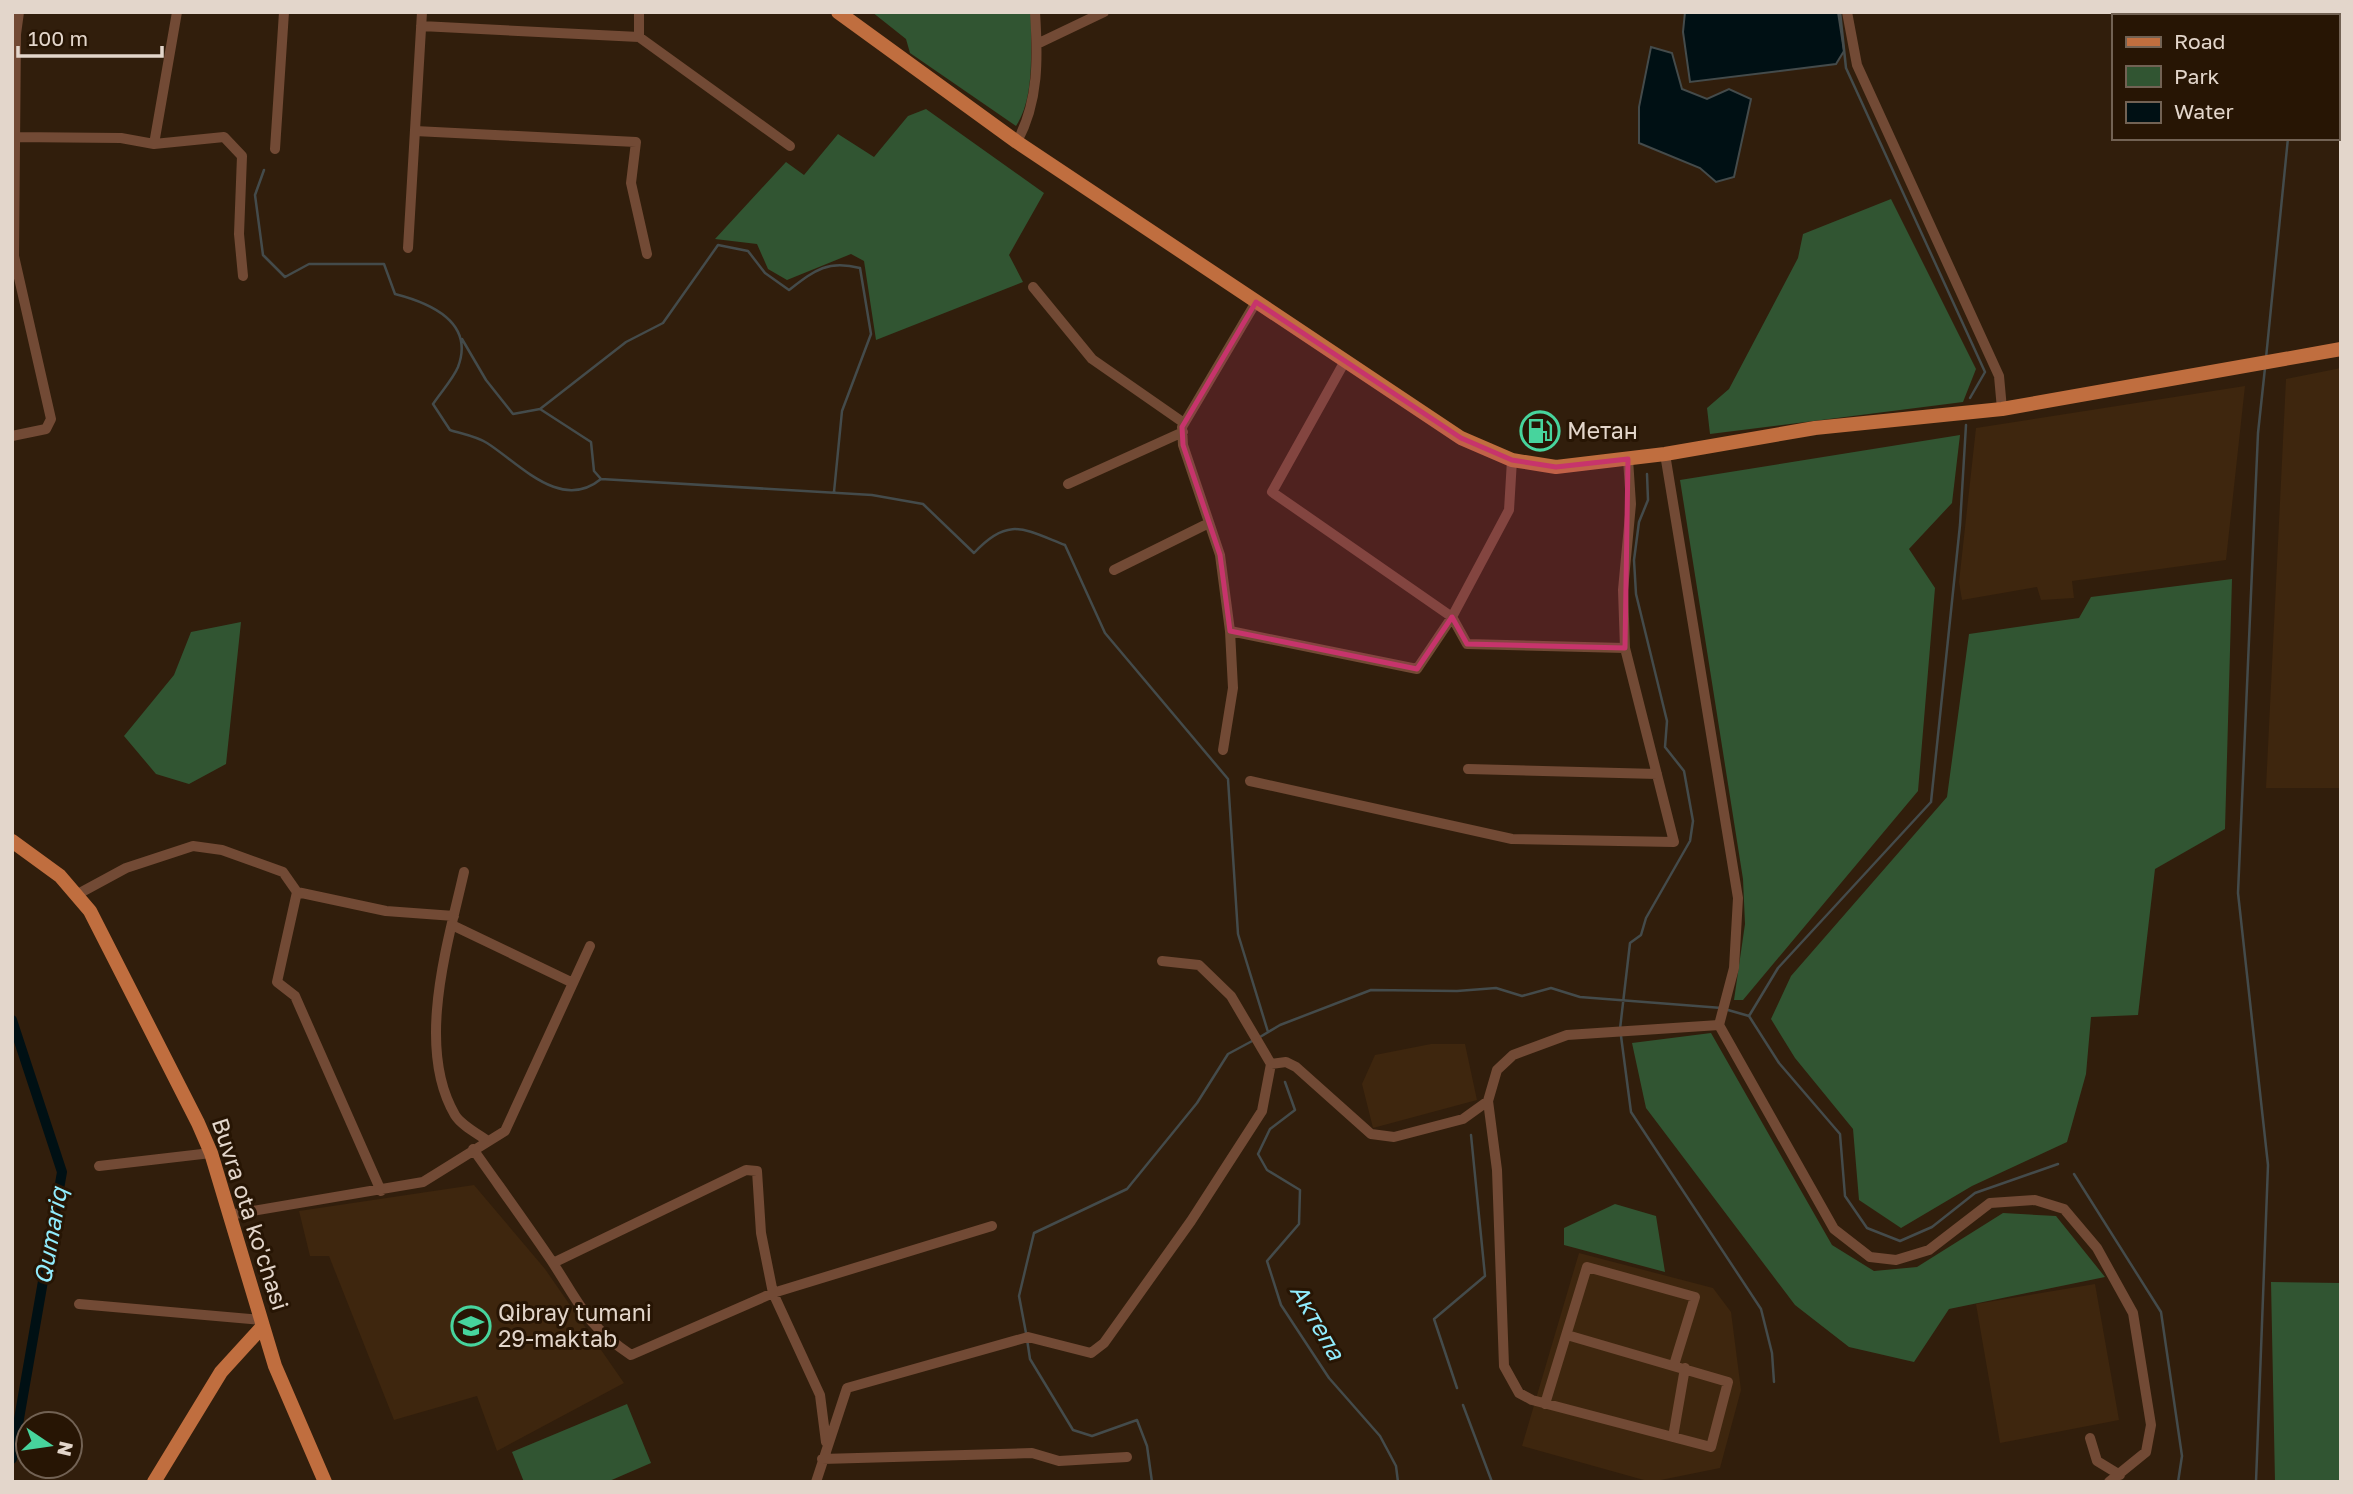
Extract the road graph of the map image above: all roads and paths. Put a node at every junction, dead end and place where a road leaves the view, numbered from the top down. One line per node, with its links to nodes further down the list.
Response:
1 (19, 12): 14 (street)
2 (177, 12): 16 (street)
3 (284, 12): 18 (street)
4 (422, 12): 10 (street)
5 (639, 12): 11 (street)
6 (838, 12): 15 (main road)
7 (1035, 12): 12 (street)
8 (1104, 12): 12 (street)
9 (1847, 12): 27 (street)
10 (421, 26): 11 (street); 13 (street)
11 (639, 37): 17 (street)
12 (1037, 44): 15 (street)
13 (415, 131): 19 (street); 20 (street)
14 (14, 137): 16 (street); 21 (street)
15 (1017, 142): 24 (main road)
16 (154, 144): 22 (street)
17 (790, 146)
18 (275, 149)
19 (408, 248)
20 (647, 254)
21 (13, 256): 29 (street)
22 (243, 276)
23 (1033, 286): 28 (street)
24 (1256, 302): 26 (main road); 28 (street)
25 (2341, 349): 27 (main road)
26 (1345, 361): 32 (main road); 36 (street)
27 (2002, 409): 30 (main road)
28 (1184, 428): 33 (street); 34 (street)
29 (12, 436)
30 (1665, 454): 31 (main road); 51 (street)
31 (1628, 459): 32 (main road); 38 (street)
32 (1512, 460): 36 (street)
33 (1068, 484)
34 (1209, 523): 35 (street); 37 (street)
35 (1114, 570)
36 (1452, 617): 37 (street); 38 (street)
37 (1230, 631): 39 (street)
38 (1625, 648): 41 (street)
39 (1223, 750)
40 (1468, 769): 41 (street)
41 (1657, 774): 42 (street)
42 (1250, 782)
43 (12, 841): 46 (main road, Buvra ota ko'chasi)
44 (464, 872): 47 (street)
45 (297, 892): 46 (street); 47 (street); 58 (street)
46 (78, 894): 56 (main road, Buvra ota ko'chasi)
47 (453, 920): 50 (street); 54 (street)
48 (590, 946): 50 (street)
49 (1162, 961): 52 (street)
50 (573, 983): 54 (street)
51 (1719, 1025): 53 (street); 73 (street)
52 (1271, 1064): 53 (street); 70 (street)
53 (1488, 1101): 67 (street)
54 (488, 1141): 55 (street)
55 (473, 1149): 58 (street); 61 (street)
56 (211, 1153): 57 (street); 59 (main road, Buvra ota ko'chasi)
57 (99, 1166)
58 (381, 1191): 59 (street)
59 (229, 1215): 64 (main road, Buvra ota ko'chasi)
60 (992, 1226): 62 (street)
61 (553, 1263): 62 (street); 62 (street)
62 (773, 1293): 70 (street)
63 (79, 1304): 64 (street)
64 (262, 1323): 74 (main road); 75 (main road, Buvra ota ko'chasi)
65 (1567, 1335): 66 (street); 66 (street); 67 (street)
66 (1679, 1367): 68 (street); 68 (street)
67 (1545, 1404): 68 (street)
68 (1673, 1437)
69 (2090, 1438): 73 (street)
70 (826, 1446): 72 (street)
71 (1127, 1457): 72 (street)
72 (822, 1459): 76 (street)
73 (2120, 1475): 77 (street)
74 (155, 1482)
75 (325, 1482)
76 (816, 1482)
77 (2109, 1482)

